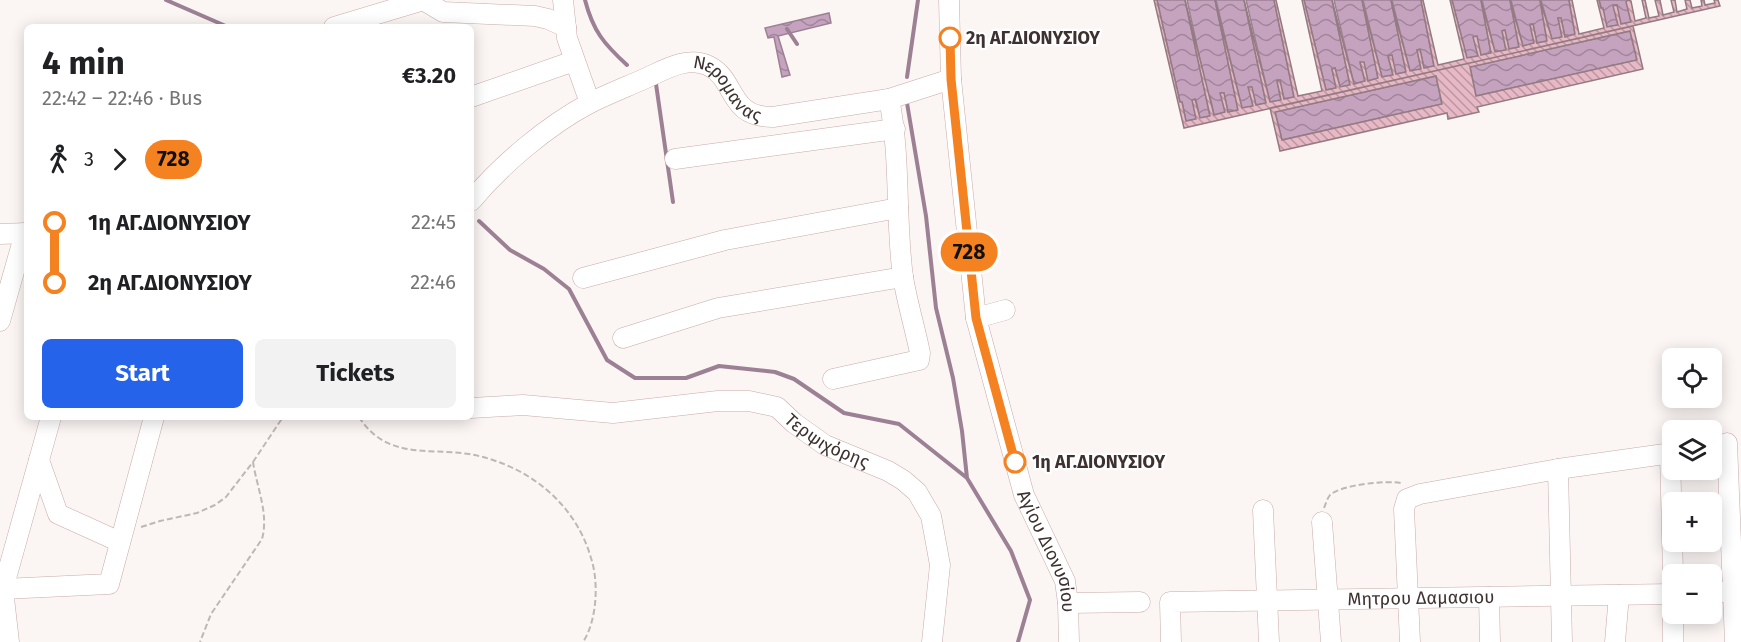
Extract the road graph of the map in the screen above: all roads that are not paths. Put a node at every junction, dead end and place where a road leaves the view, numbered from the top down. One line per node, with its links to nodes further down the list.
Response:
1 (423, 0): 4 (street); 5 (street)
2 (563, 0): 5 (street)
3 (950, 0): 7 (street, Αγίου Διονυσίου)
4 (344, 24)
5 (566, 27): 6 (street)
6 (574, 61): 8 (street); 10 (street)
7 (951, 79): 9 (street, Νερομανας); 21 (street, Αγίου Διονυσίου)
8 (474, 96)
9 (889, 99): 10 (street, Νερομανας); 11 (street)
10 (590, 103): 13 (street, Νερομανας)
11 (895, 129): 12 (street); 14 (street)
12 (675, 159)
13 (474, 198)
14 (898, 208): 18 (street); 19 (street)
15 (24, 233): 16 (street)
16 (0, 234)
17 (24, 240): 22 (street)
18 (903, 277): 23 (street); 24 (street)
19 (583, 278)
20 (1005, 310): 21 (street)
21 (976, 318): 48 (street, Αγίου Διονυσίου)
22 (0, 321)
23 (623, 338)
24 (833, 379)
25 (474, 408): 51 (street, Τερψιχόρης)
26 (50, 420): 30 (street)
27 (153, 420): 35 (street)
28 (1726, 443): 39 (street)
29 (1662, 454): 31 (street)
30 (39, 460): 35 (street); 37 (street)
31 (1558, 470): 42 (street); 44 (street)
32 (1671, 480): 36 (street)
33 (1263, 510): 45 (street)
34 (1322, 522): 46 (street)
35 (121, 539): 37 (street)
36 (1673, 564)
37 (3, 589): 50 (street)
38 (1722, 592): 39 (street)
39 (1733, 592): 61 (street)
40 (1662, 594): 41 (street, Μητρου Δαμασιου)
41 (1619, 595): 42 (street, Μητρου Δαμασιου); 59 (street)
42 (1560, 596): 43 (street, Μητρου Δαμασιου); 58 (street)
43 (1489, 597): 44 (street, Μητρου Δαμασιου); 57 (street)
44 (1409, 599): 46 (street, Μητρου Δαμασιου); 56 (street)
45 (1267, 600): 46 (street, Μητρου Δαμασιου); 53 (street, Μητρου Δαμασιου); 54 (street)
46 (1329, 600): 55 (street)
47 (1140, 602): 48 (street)
48 (1068, 603): 52 (street, Αγίου Διονυσίου)
49 (1673, 624): 60 (street)
50 (9, 642)
51 (932, 642)
52 (1069, 642)
53 (1171, 642)
54 (1269, 642)
55 (1331, 642)
56 (1410, 642)
57 (1490, 642)
58 (1562, 642)
59 (1615, 642)
60 (1673, 642)
61 (1735, 642)

